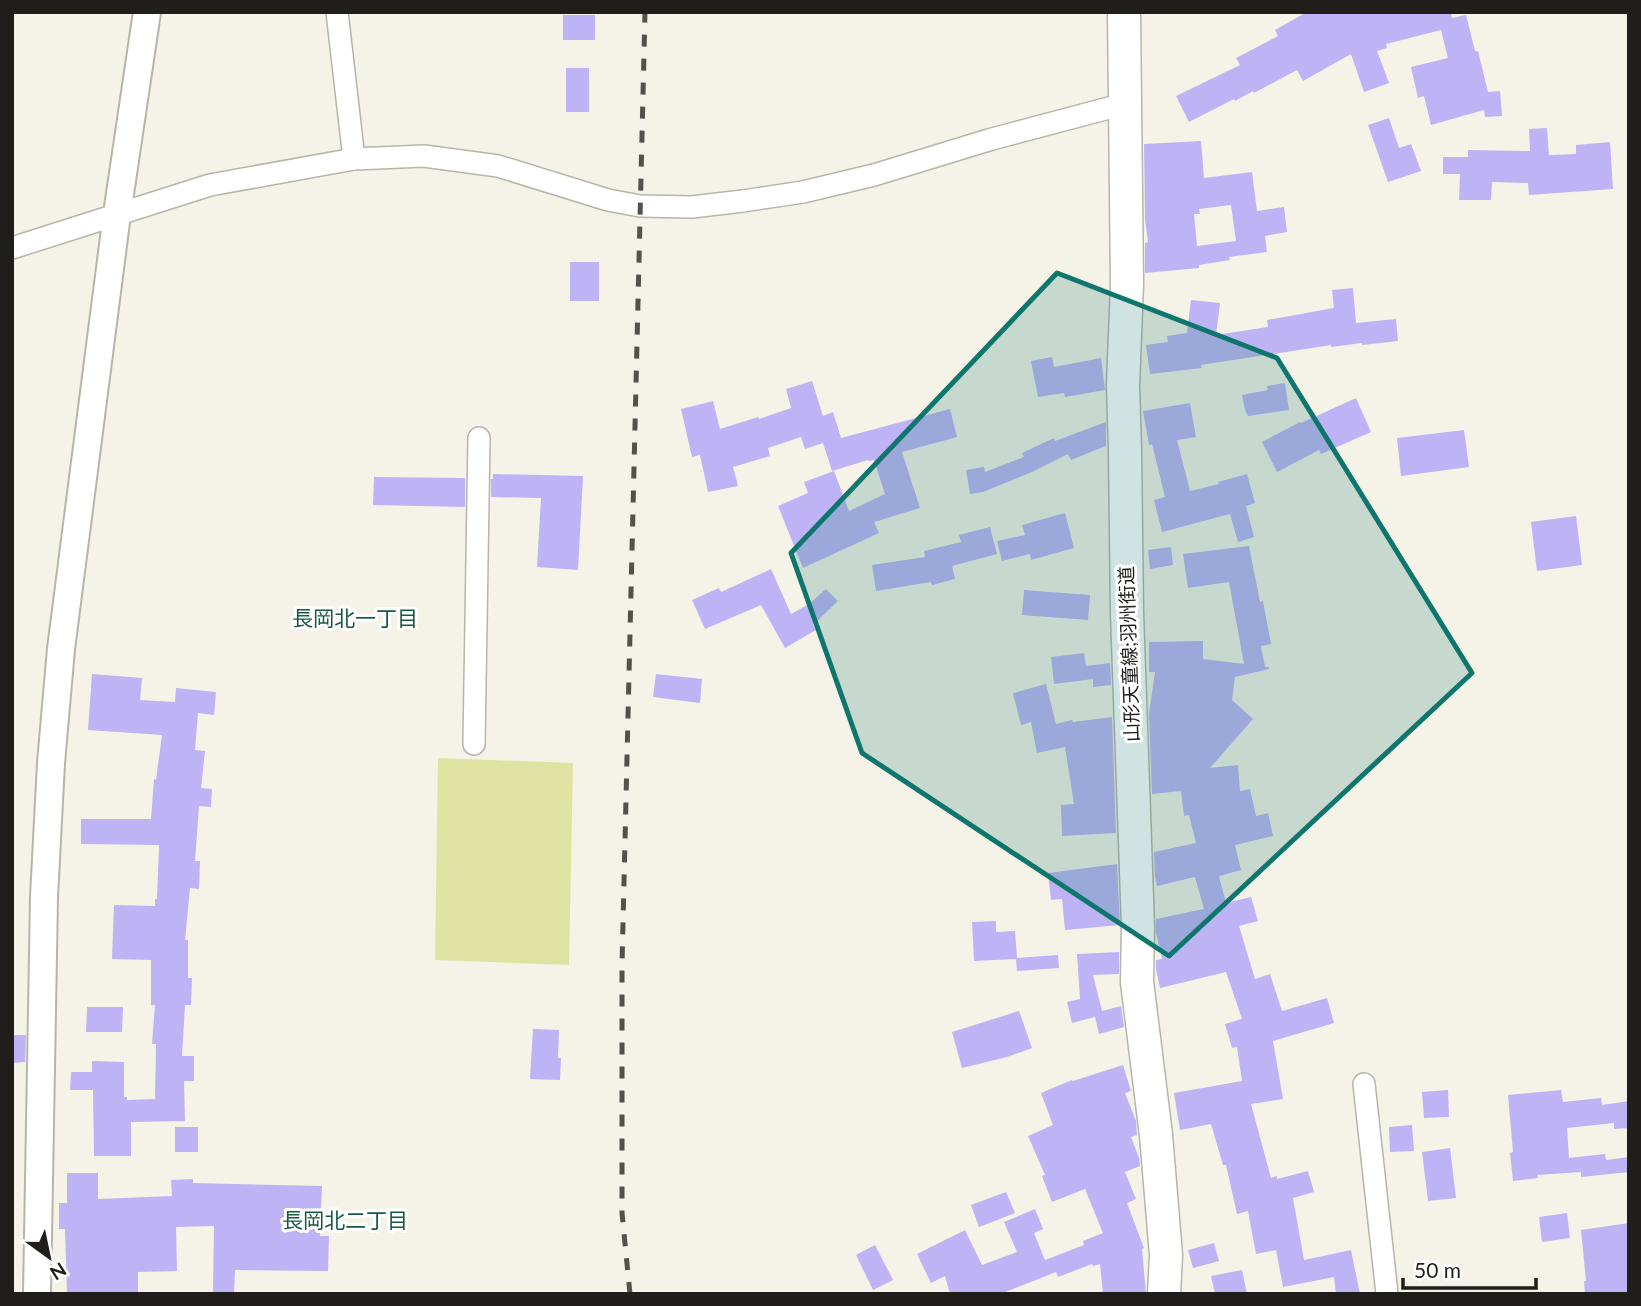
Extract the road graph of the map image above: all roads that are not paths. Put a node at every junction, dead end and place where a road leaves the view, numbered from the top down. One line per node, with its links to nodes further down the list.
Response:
1 (147, 12): 6 (street)
2 (337, 12): 5 (street)
3 (1124, 12): 4 (main road, 山形天童線;羽州街道)
4 (1124, 104): 5 (street); 12 (main road, 山形天童線;羽州街道)
5 (354, 159): 6 (street)
6 (117, 214): 7 (street); 11 (street)
7 (12, 248)
8 (479, 438): 9 (street)
9 (474, 744)
10 (1364, 1084): 13 (street)
11 (37, 1294)
12 (1164, 1294)
13 (1387, 1294)

